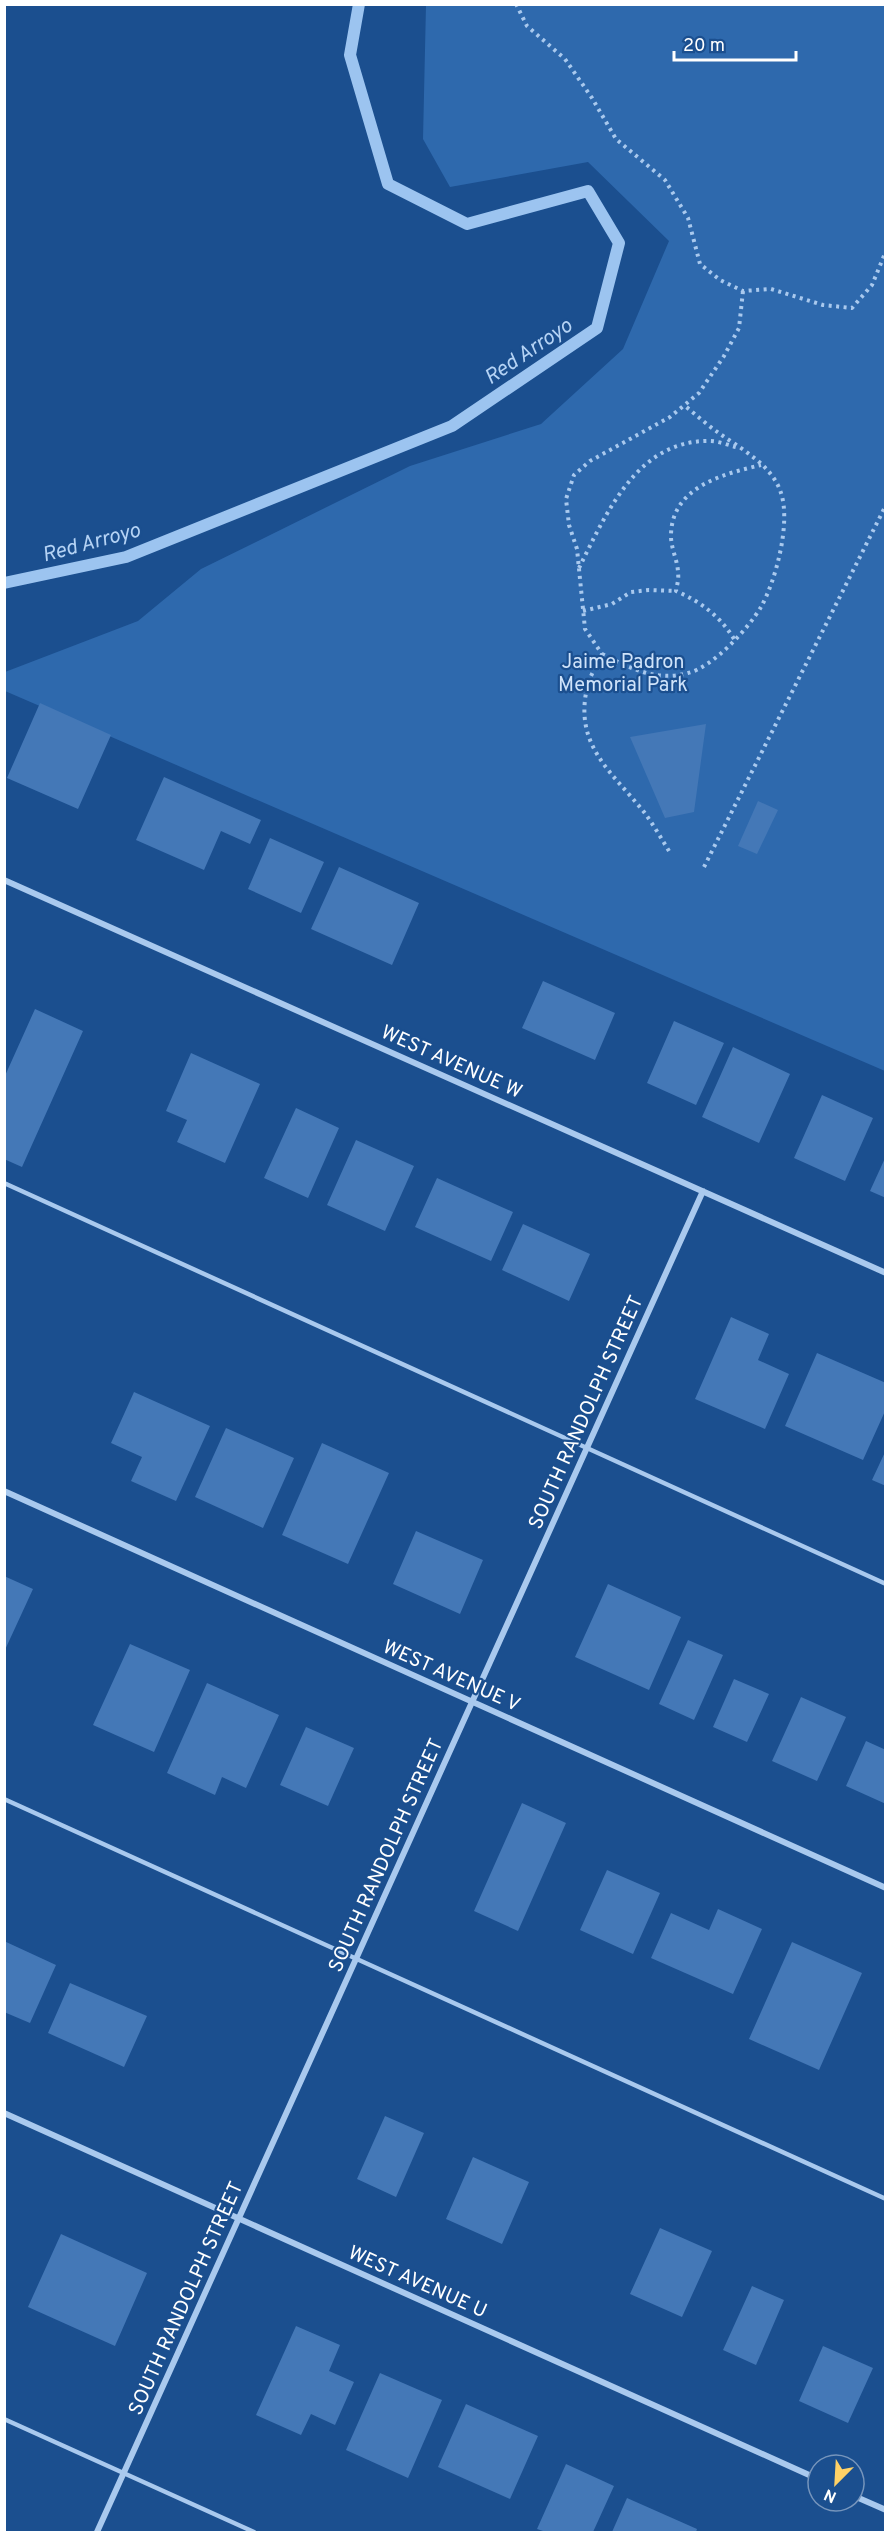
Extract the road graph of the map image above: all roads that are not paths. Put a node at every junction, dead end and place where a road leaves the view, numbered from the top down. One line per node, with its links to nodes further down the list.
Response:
1 (4, 880): 3 (street, WEST AVENUE W)
2 (4, 1183): 5 (lane)
3 (703, 1191): 4 (street, WEST AVENUE W); 5 (street, SOUTH RANDOLPH STREET)
4 (885, 1273)
5 (587, 1448): 7 (lane); 8 (street, SOUTH RANDOLPH STREET)
6 (4, 1491): 8 (street, WEST AVENUE V)
7 (885, 1584)
8 (472, 1702): 10 (street, WEST AVENUE V); 11 (street, SOUTH RANDOLPH STREET)
9 (4, 1799): 11 (lane)
10 (885, 1888)
11 (356, 1959): 13 (lane); 14 (street, SOUTH RANDOLPH STREET)
12 (4, 2113): 14 (street, WEST AVENUE U)
13 (885, 2199)
14 (239, 2219): 16 (street, SOUTH RANDOLPH STREET); 17 (street, WEST AVENUE U)
15 (4, 2419): 16 (lane)
16 (124, 2473): 20 (street, SOUTH RANDOLPH STREET); 21 (lane)
17 (806, 2474)
18 (866, 2501): 19 (street)
19 (885, 2510)
20 (97, 2532)
21 (254, 2532)

